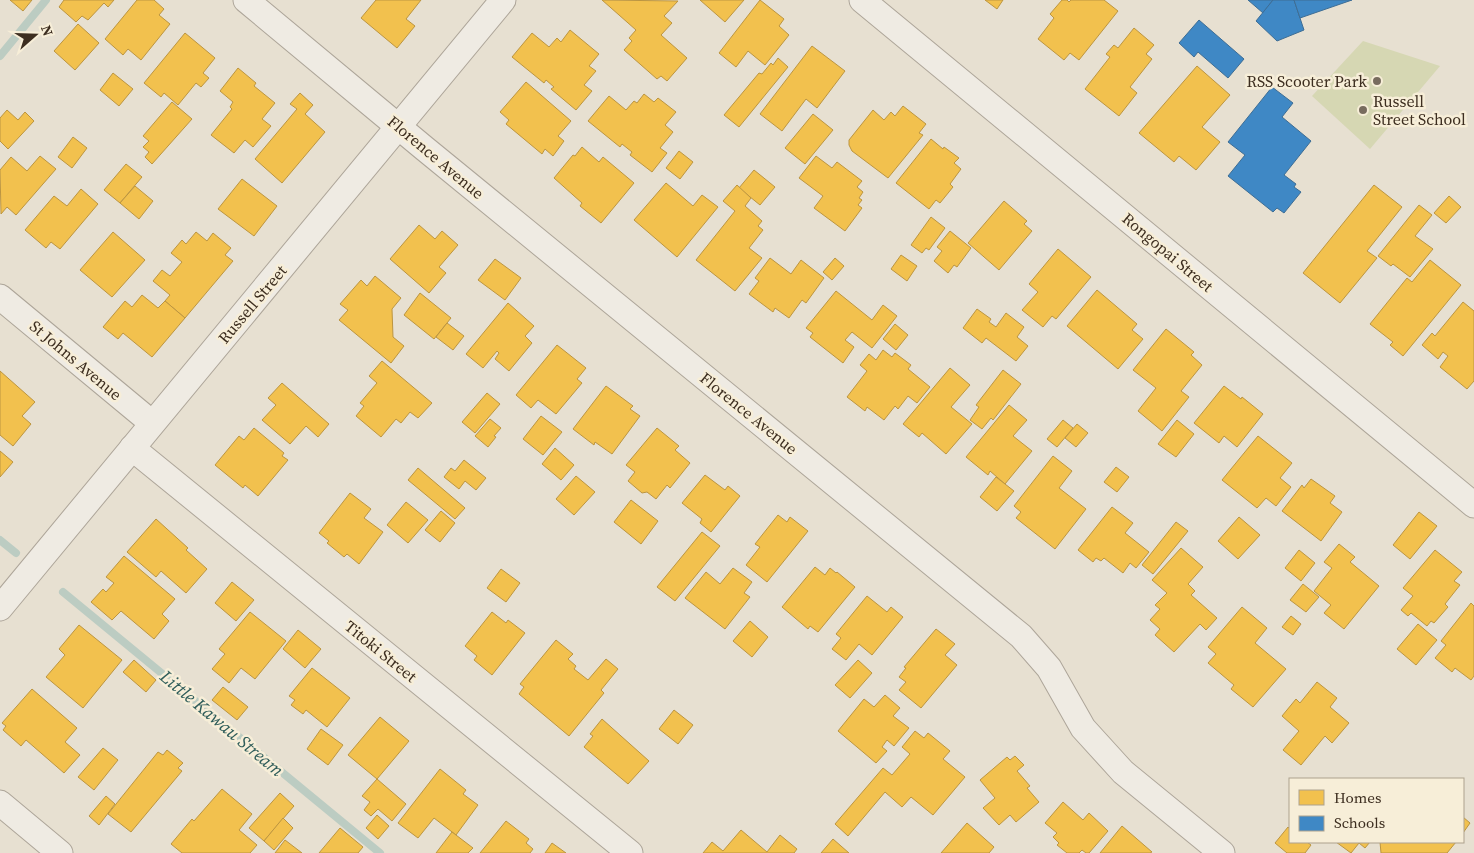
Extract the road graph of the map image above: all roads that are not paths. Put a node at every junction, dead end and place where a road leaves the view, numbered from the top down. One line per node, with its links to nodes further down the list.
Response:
1 (246, 0): 4 (street, Florence Avenue)
2 (503, 0): 4 (street, Russell Street)
3 (862, 0): 8 (street, Rongopai Street)
4 (400, 126): 6 (street, Russell Street); 13 (street, Florence Avenue)
5 (0, 297): 6 (street, St Johns Avenue)
6 (152, 422): 7 (street, Russell Street)
7 (132, 448): 9 (street, Russell Street); 12 (street, Titoki Street)
8 (1474, 505)
9 (0, 608)
10 (0, 804): 11 (street)
11 (60, 853)
12 (630, 853)
13 (1222, 853)

